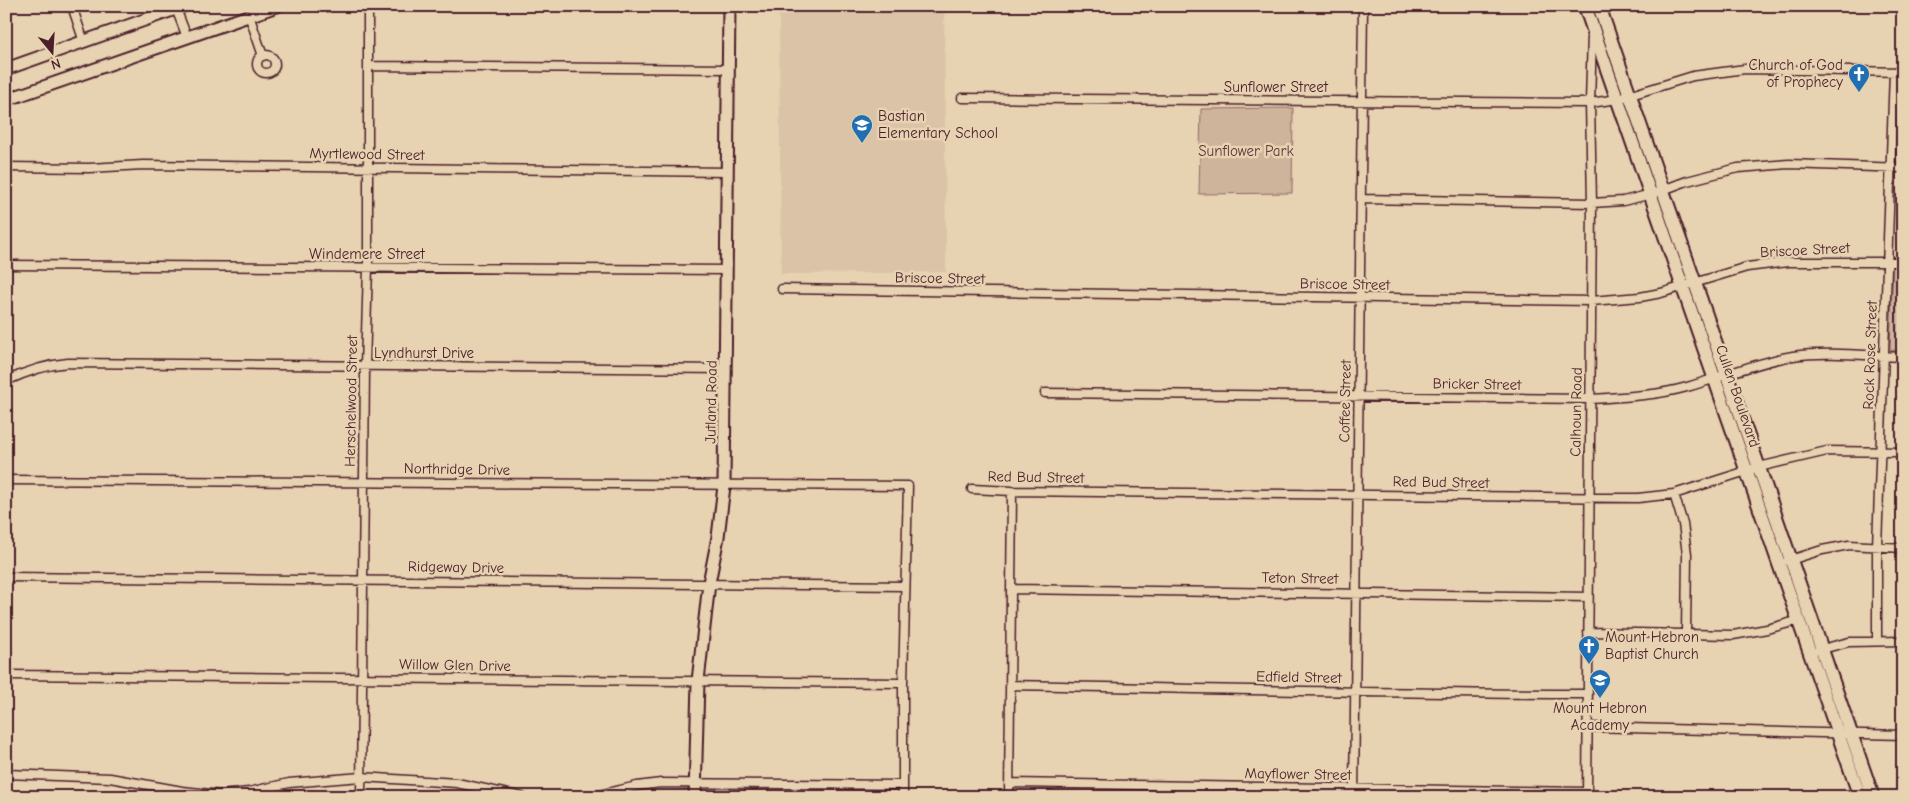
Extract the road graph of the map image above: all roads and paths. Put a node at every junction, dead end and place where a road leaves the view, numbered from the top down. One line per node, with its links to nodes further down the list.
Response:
1 (72, 6): 12 (street)
2 (278, 6): 9 (street)
3 (368, 6): 14 (street, Herschelwood Street)
4 (729, 6): 16 (street, Jutland Road)
5 (1364, 6): 23 (street, Coffee Street)
6 (1585, 6): 10 (main road, Cullen Boulevard)
7 (1600, 6): 19 (main road, Cullen Boulevard)
8 (178, 7): 11 (street); 12 (street)
9 (249, 15): 11 (street); 13 (street)
10 (1592, 27): 21 (main road, Cullen Boulevard); 24 (street, Calhoun Road)
11 (187, 37): 22 (street)
12 (84, 42): 15 (street)
13 (262, 56)
14 (368, 66): 16 (street); 26 (street, Herschelwood Street)
15 (6, 69)
16 (729, 69): 29 (street, Jutland Road)
17 (1894, 72): 18 (street); 19 (street); 27 (street, Rock Rose Street)
18 (1903, 72)
19 (1630, 95): 21 (street, Sunflower Street); 30 (main road, Cullen Boulevard)
20 (962, 98): 23 (street, Sunflower Street)
21 (1618, 99): 24 (street, Sunflower Street); 30 (main road, Cullen Boulevard)
22 (6, 100)
23 (1361, 101): 24 (street, Sunflower Street); 31 (street, Coffee Street)
24 (1590, 104): 32 (street, Calhoun Road)
25 (6, 168): 26 (street, Myrtlewood Street)
26 (367, 168): 29 (street, Myrtlewood Street); 36 (street, Herschelwood Street)
27 (1890, 168): 28 (street); 30 (street); 33 (street, Rock Rose Street)
28 (1903, 168)
29 (728, 172): 37 (street, Jutland Road)
30 (1657, 191): 32 (street); 38 (main road, Cullen Boulevard); 39 (main road, Cullen Boulevard)
31 (1361, 199): 32 (street); 41 (street, Coffee Street)
32 (1592, 203): 42 (street, Calhoun Road)
33 (1887, 262): 34 (street, Briscoe Street); 38 (street, Briscoe Street); 43 (street, Rock Rose Street)
34 (1903, 262)
35 (6, 265): 36 (street, Windemere Street)
36 (368, 268): 37 (street, Windemere Street); 45 (street, Herschelwood Street)
37 (727, 270): 46 (street, Jutland Road)
38 (1696, 282): 39 (street, Briscoe Street); 47 (main road, Cullen Boulevard)
39 (1683, 286): 42 (street, Briscoe Street); 48 (main road, Cullen Boulevard)
40 (782, 289): 41 (street, Briscoe Street)
41 (1360, 298): 42 (street, Briscoe Street); 51 (street, Coffee Street)
42 (1591, 301): 52 (street, Calhoun Road)
43 (1885, 357): 44 (street, Bricker Street); 47 (street, Bricker Street); 53 (street, Rock Rose Street)
44 (1903, 357)
45 (365, 366): 46 (street, Lyndhurst Drive); 49 (street, Lyndhurst Drive); 58 (street, Herschelwood Street)
46 (726, 369): 59 (street, Jutland Road)
47 (1727, 373): 48 (street, Bricker Street); 55 (main road, Cullen Boulevard)
48 (1714, 378): 52 (street, Bricker Street); 56 (main road, Cullen Boulevard)
49 (6, 381)
50 (1045, 393): 51 (street, Bricker Street)
51 (1359, 396): 52 (street, Bricker Street); 62 (street, Coffee Street)
52 (1590, 399): 64 (street, Calhoun Road)
53 (1881, 451): 54 (street, Red Bud Street); 55 (street, Red Bud Street); 65 (street, Rock Rose Street)
54 (1903, 452)
55 (1760, 466): 56 (street, Red Bud Street); 67 (main road, Cullen Boulevard)
56 (1747, 471): 63 (street, Red Bud Street); 67 (main road, Cullen Boulevard)
57 (6, 480): 58 (street, Northridge Drive)
58 (364, 482): 59 (street, Northridge Drive); 69 (street, Herschelwood Street)
59 (724, 486): 70 (street, Jutland Road); 71 (street, Northridge Drive)
60 (972, 490): 61 (street, Red Bud Street)
61 (1012, 491): 62 (street, Red Bud Street); 72 (street)
62 (1357, 494): 64 (street, Red Bud Street); 73 (street, Coffee Street)
63 (1674, 494): 64 (street, Red Bud Street); 77 (street)
64 (1589, 498): 74 (street, Calhoun Road)
65 (1877, 547): 66 (street); 67 (street); 78 (street, Rock Rose Street)
66 (1903, 548)
67 (1785, 562): 75 (main road, Cullen Boulevard)
68 (6, 577): 69 (street, Ridgeway Drive)
69 (363, 580): 70 (street, Ridgeway Drive); 82 (street, Herschelwood Street)
70 (709, 583): 71 (street, Ridgeway Drive); 83 (street, Jutland Road)
71 (905, 586): 84 (street)
72 (1012, 589): 73 (street, Teton Street); 85 (street)
73 (1356, 593): 74 (street, Teton Street); 86 (street, Coffee Street)
74 (1588, 597): 76 (street, Calhoun Road)
75 (1805, 618): 77 (street); 80 (main road, Cullen Boulevard)
76 (1588, 632): 77 (street); 87 (street, Calhoun Road)
77 (1686, 634)
78 (1877, 640): 79 (street); 80 (street)
79 (1903, 641)
80 (1817, 650): 89 (main road, Cullen Boulevard); 90 (main road, Cullen Boulevard)
81 (6, 674): 82 (street, Willow Glen Drive)
82 (362, 678): 83 (street, Willow Glen Drive); 93 (street, Herschelwood Street)
83 (698, 681): 84 (street, Willow Glen Drive); 94 (street, Jutland Road)
84 (904, 683): 96 (street)
85 (1010, 685): 86 (street, Edfield Street); 95 (street)
86 (1355, 691): 87 (street, Edfield Street); 97 (street, Coffee Street)
87 (1588, 694): 88 (street, Calhoun Road)
88 (1588, 727): 89 (street); 98 (street, Calhoun Road)
89 (1838, 734): 90 (street); 105 (main road, Cullen Boulevard)
90 (1852, 734): 91 (street); 106 (main road, Cullen Boulevard)
91 (1903, 736)
92 (6, 774): 93 (street)
93 (361, 777): 99 (street, Herschelwood Street); 100 (street)
94 (695, 782): 96 (street); 101 (street); 102 (street, Jutland Road)
95 (1009, 783): 97 (street, Mayflower Street); 104 (street)
96 (903, 785): 103 (street)
97 (1354, 793): 98 (street, Mayflower Street)
98 (1586, 794)
99 (361, 797)
100 (522, 797)
101 (590, 797)
102 (695, 797)
103 (903, 797)
104 (1009, 797)
105 (1860, 797)
106 (1873, 797)

